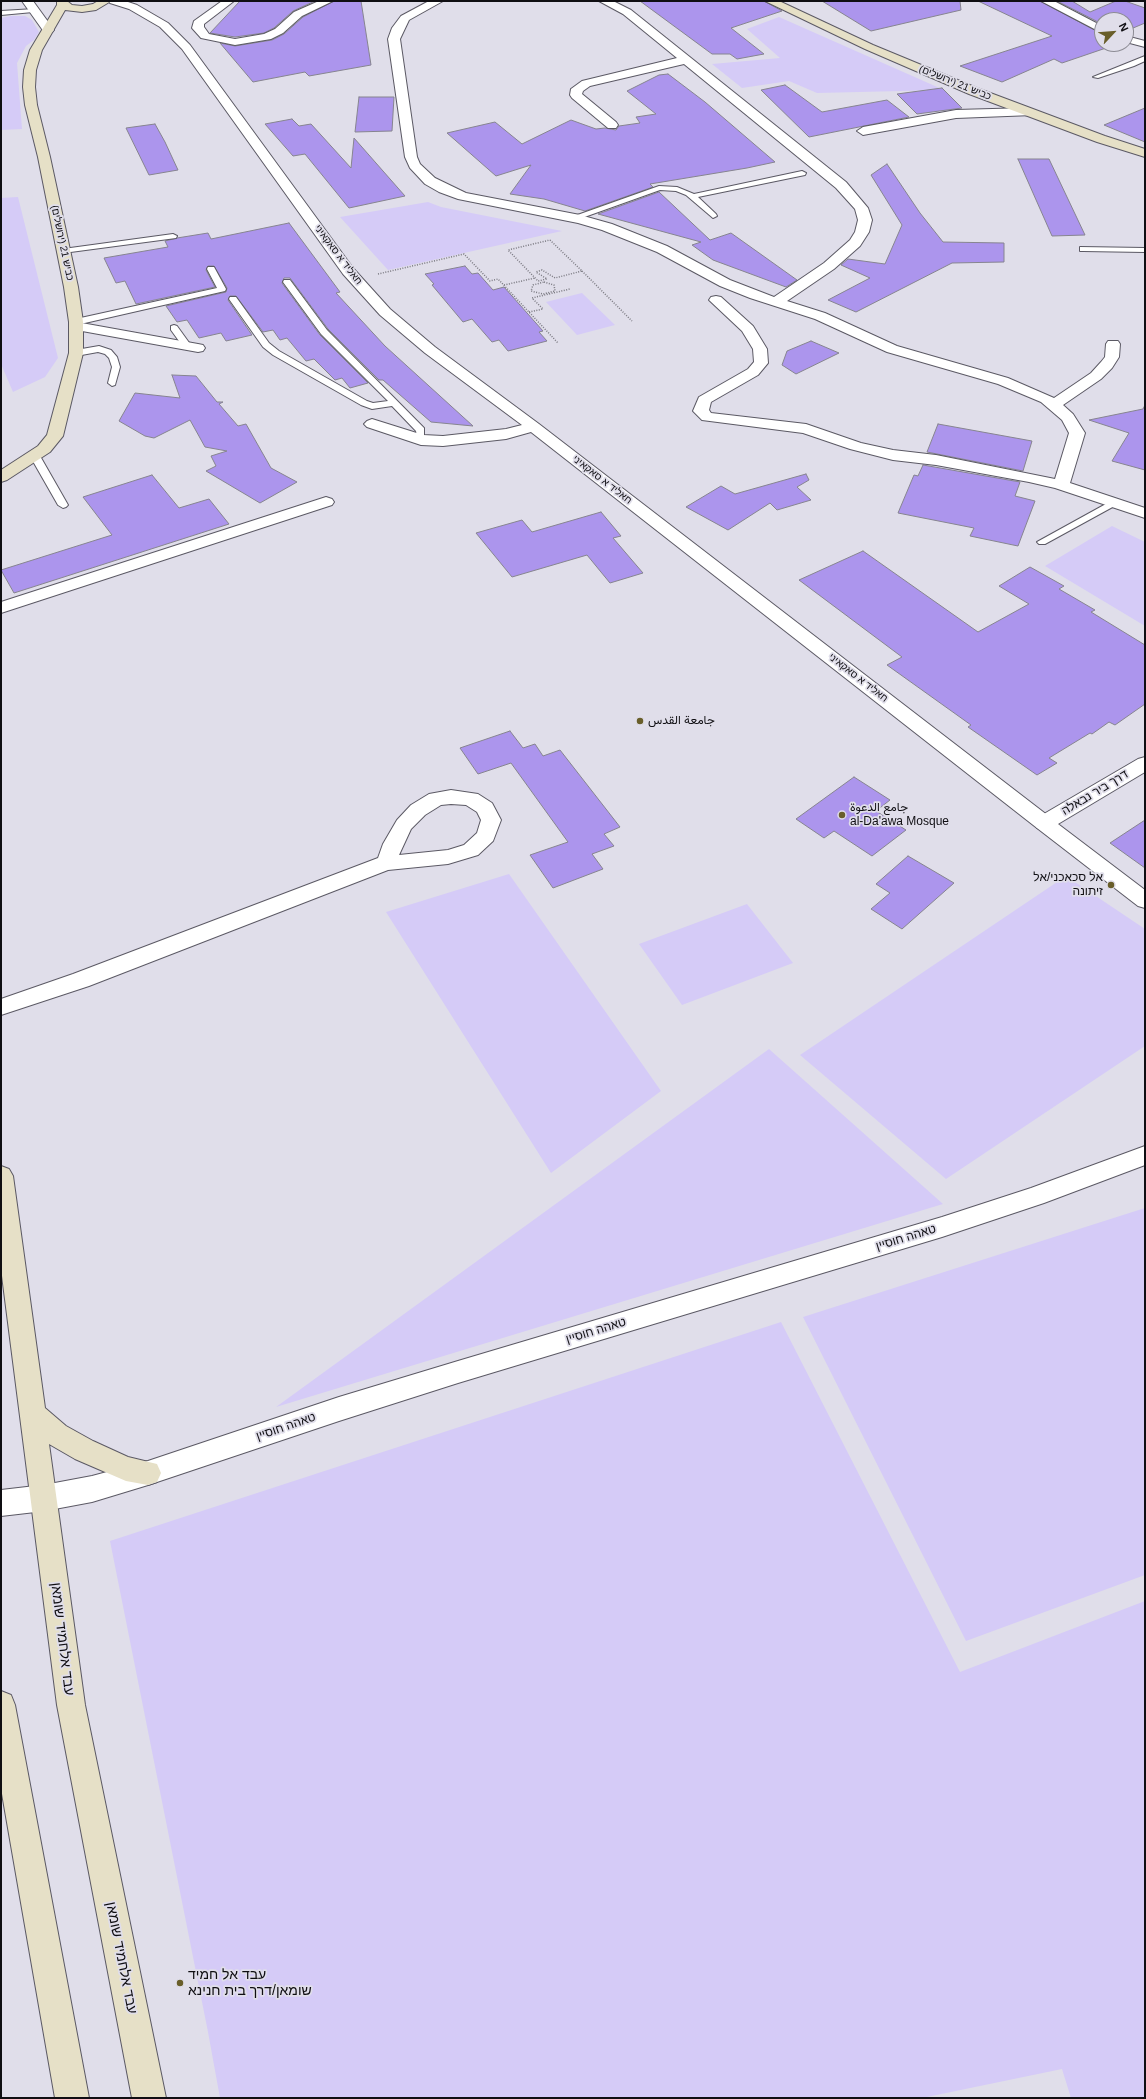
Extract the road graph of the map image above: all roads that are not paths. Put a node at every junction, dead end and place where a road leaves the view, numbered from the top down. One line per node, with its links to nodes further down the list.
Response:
1 (229, 1): 12 (street)
2 (328, 1): 12 (street)
3 (438, 1): 28 (street)
4 (604, 1): 19 (street)
5 (770, 1): 21 (main road, כביש 21 (ירושלים))
6 (1046, 1): 14 (street)
7 (62, 3): 10 (main road, כביש 21 (ירושלים)); 15 (main road, כביש 21 (ירושלים))
8 (117, 3): 10 (main road, כביש 21 (ירושלים)); 13 (street, חאליד א סאקאיני)
9 (30, 5): 11 (lane); 15 (street)
10 (82, 10): 15 (main road, כביש 21 (ירושלים))
11 (1, 13)
12 (203, 17): 13 (street)
13 (164, 25): 47 (street, חאליד א סאקאיני)
14 (1094, 26)
15 (50, 28): 32 (main road, כביש 21 (ירושלים))
16 (1134, 41): 17 (street)
17 (1145, 44)
18 (1145, 58): 20 (lane)
19 (686, 60): 22 (street); 37 (street)
20 (1096, 77)
21 (1029, 112): 23 (street); 24 (main road, כביש 21 (ירושלים))
22 (612, 125)
23 (863, 131)
24 (1145, 153)
25 (802, 173): 26 (lane)
26 (693, 196): 27 (lane); 28 (lane)
27 (713, 216)
28 (573, 218): 37 (street)
29 (173, 236): 32 (lane)
30 (1083, 249): 31 (lane)
31 (1145, 250)
32 (63, 251): 38 (main road, כביש 21 (ירושלים))
33 (211, 269): 38 (lane)
34 (287, 282): 44 (lane)
35 (233, 299): 44 (lane)
36 (716, 300): 52 (street)
37 (776, 302): 45 (street)
38 (76, 324): 41 (street); 42 (main road, כביש 21 (ירושלים))
39 (174, 328): 41 (lane)
40 (1113, 344): 45 (street)
41 (193, 347)
42 (76, 353): 43 (lane); 49 (main road, כביש 21 (ירושלים))
43 (112, 383)
44 (395, 404): 48 (lane)
45 (1054, 405): 52 (street)
46 (372, 424): 48 (street)
47 (534, 427): 48 (street); 60 (street, חאליד א סאקאיני)
48 (421, 440)
49 (35, 456): 50 (main road, כביש 21 (ירושלים)); 51 (main road, כביש 21 (ירושלים)); 55 (lane)
50 (1, 470)
51 (1, 477)
52 (1061, 485): 54 (street)
53 (326, 502): 58 (street)
54 (1115, 502): 56 (street); 57 (lane)
55 (63, 505)
56 (1145, 513)
57 (1042, 542)
58 (1, 608)
59 (1145, 763): 60 (street, דרך ביר נבאלה)
60 (1044, 823): 62 (street, חאליד א סאקאיני)
61 (386, 863): 61 (street); 63 (street)
62 (1145, 901)
63 (1, 1007)
64 (1145, 1155): 67 (street, טאהה חוסיין)
65 (1, 1176): 66 (main road, עבד אלחמיד שומאן)
66 (33, 1414): 67 (main road); 68 (main road, עבד אלחמיד שומאן)
67 (148, 1473): 68 (street, טאהה חוסיין)
68 (44, 1498): 69 (street, טאהה חוסיין); 72 (main road, עבד אלחמיד שומאן)
69 (1, 1503)
70 (1, 1705): 71 (main road)
71 (72, 2098)
72 (149, 2098)

